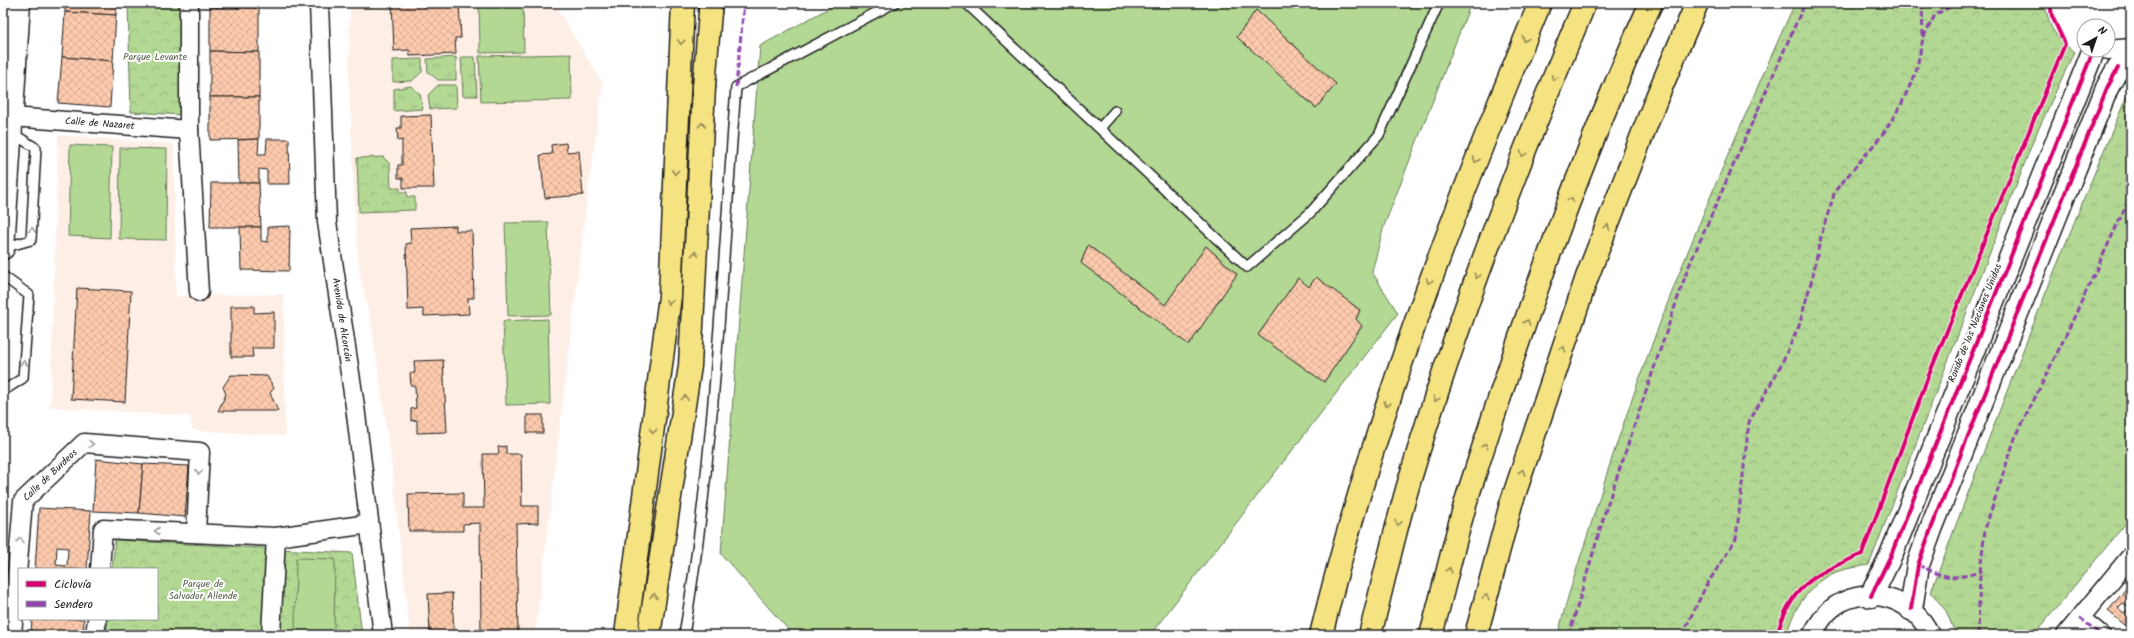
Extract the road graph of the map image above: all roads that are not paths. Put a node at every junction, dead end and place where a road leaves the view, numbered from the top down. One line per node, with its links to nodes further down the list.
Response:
1 (19, 3): 17 (street)
2 (189, 3): 21 (street)
3 (319, 3): 26 (street, Avenida de Alcorcón)
4 (683, 3): 39 (main road, one-way to 39)
5 (894, 3): 41 (lane)
6 (966, 3): 20 (lane)
7 (1439, 3): 20 (lane)
8 (1540, 3): 42 (main road, one-way to 42)
9 (1585, 3): 43 (main road, one-way to 43)
10 (1651, 3): 44 (main road, one-way to 10)
11 (1697, 3): 45 (main road, one-way to 11)
12 (710, 6): 40 (main road, one-way to 12)
13 (2131, 48): 14 (street)
14 (2116, 50)
15 (2099, 58): 31 (street, Ronda de las Naciones Unidas)
16 (2131, 63): 32 (street)
17 (9, 68): 19 (street)
18 (1115, 111): 20 (lane)
19 (11, 124): 21 (street, Calle de Nazaret); 22 (street)
20 (1100, 128)
21 (189, 130): 24 (street)
22 (3, 248)
23 (3, 276): 25 (lane, one-way to 23)
24 (199, 292)
25 (3, 391)
26 (370, 524): 28 (street); 38 (street, Avenida de Alcorcón)
27 (196, 533): 28 (street); 30 (street, one-way to 30); 35 (street, Calle de Burdeos, one-way to 27)
28 (276, 537): 37 (street)
29 (2131, 556): 33 (street)
30 (100, 568)
31 (1871, 596): 32 (street); 46 (street)
32 (1911, 609): 47 (street)
33 (2080, 618): 48 (street); 49 (street)
34 (97, 620): 36 (street)
35 (12, 635)
36 (95, 635)
37 (271, 635)
38 (383, 635)
39 (626, 635)
40 (649, 635)
41 (684, 635)
42 (1321, 635)
43 (1370, 635)
44 (1431, 635)
45 (1476, 635)
46 (1812, 635)
47 (1930, 635)
48 (2066, 635)
49 (2101, 635)

